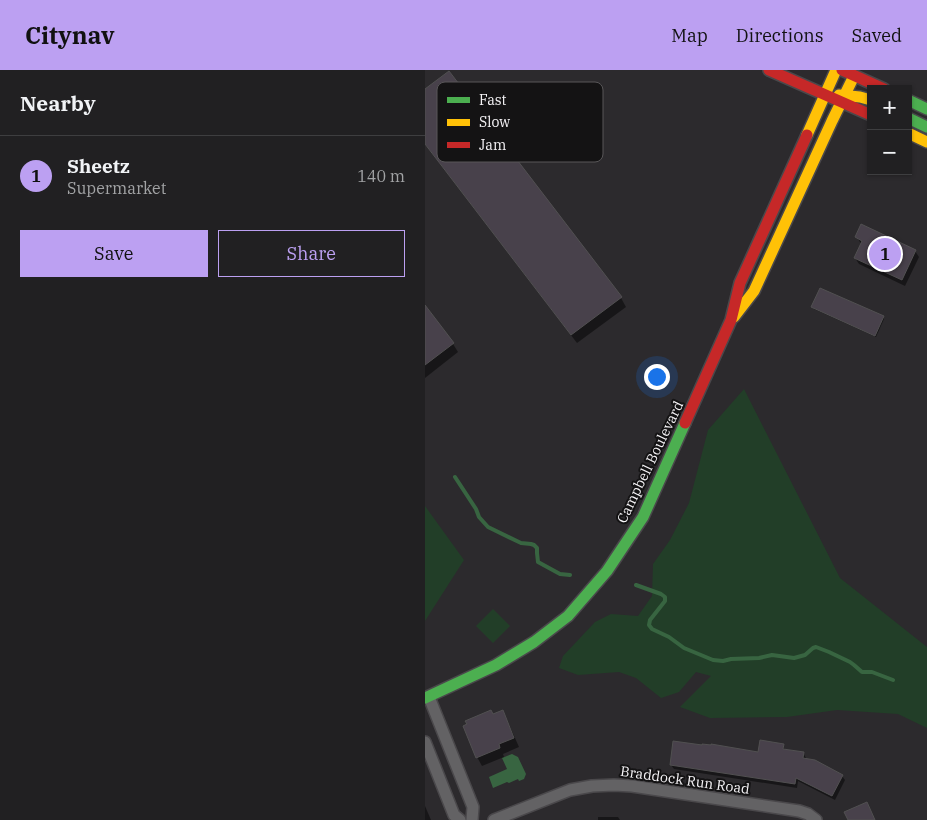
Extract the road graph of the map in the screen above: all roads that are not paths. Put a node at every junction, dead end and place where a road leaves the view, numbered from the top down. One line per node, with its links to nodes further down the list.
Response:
1 (769, 70): 6 (street)
2 (836, 70): 6 (street, Campbell Boulevard)
3 (842, 70): 4 (street)
4 (856, 73): 5 (street); 7 (street, Campbell Boulevard)
5 (877, 85)
6 (826, 94): 7 (street); 16 (street, Campbell Boulevard)
7 (843, 98): 8 (street); 11 (street); 16 (street, Campbell Boulevard)
8 (867, 100)
9 (912, 102): 10 (street)
10 (927, 109)
11 (867, 113)
12 (912, 120): 13 (street)
13 (927, 127)
14 (912, 135): 15 (street)
15 (927, 142)
16 (731, 320): 17 (street, Campbell Boulevard)
17 (427, 698): 20 (street)
18 (425, 742): 19 (street)
19 (460, 820)
20 (472, 820)
21 (494, 820): 22 (street, Braddock Run Road)
22 (816, 820)

